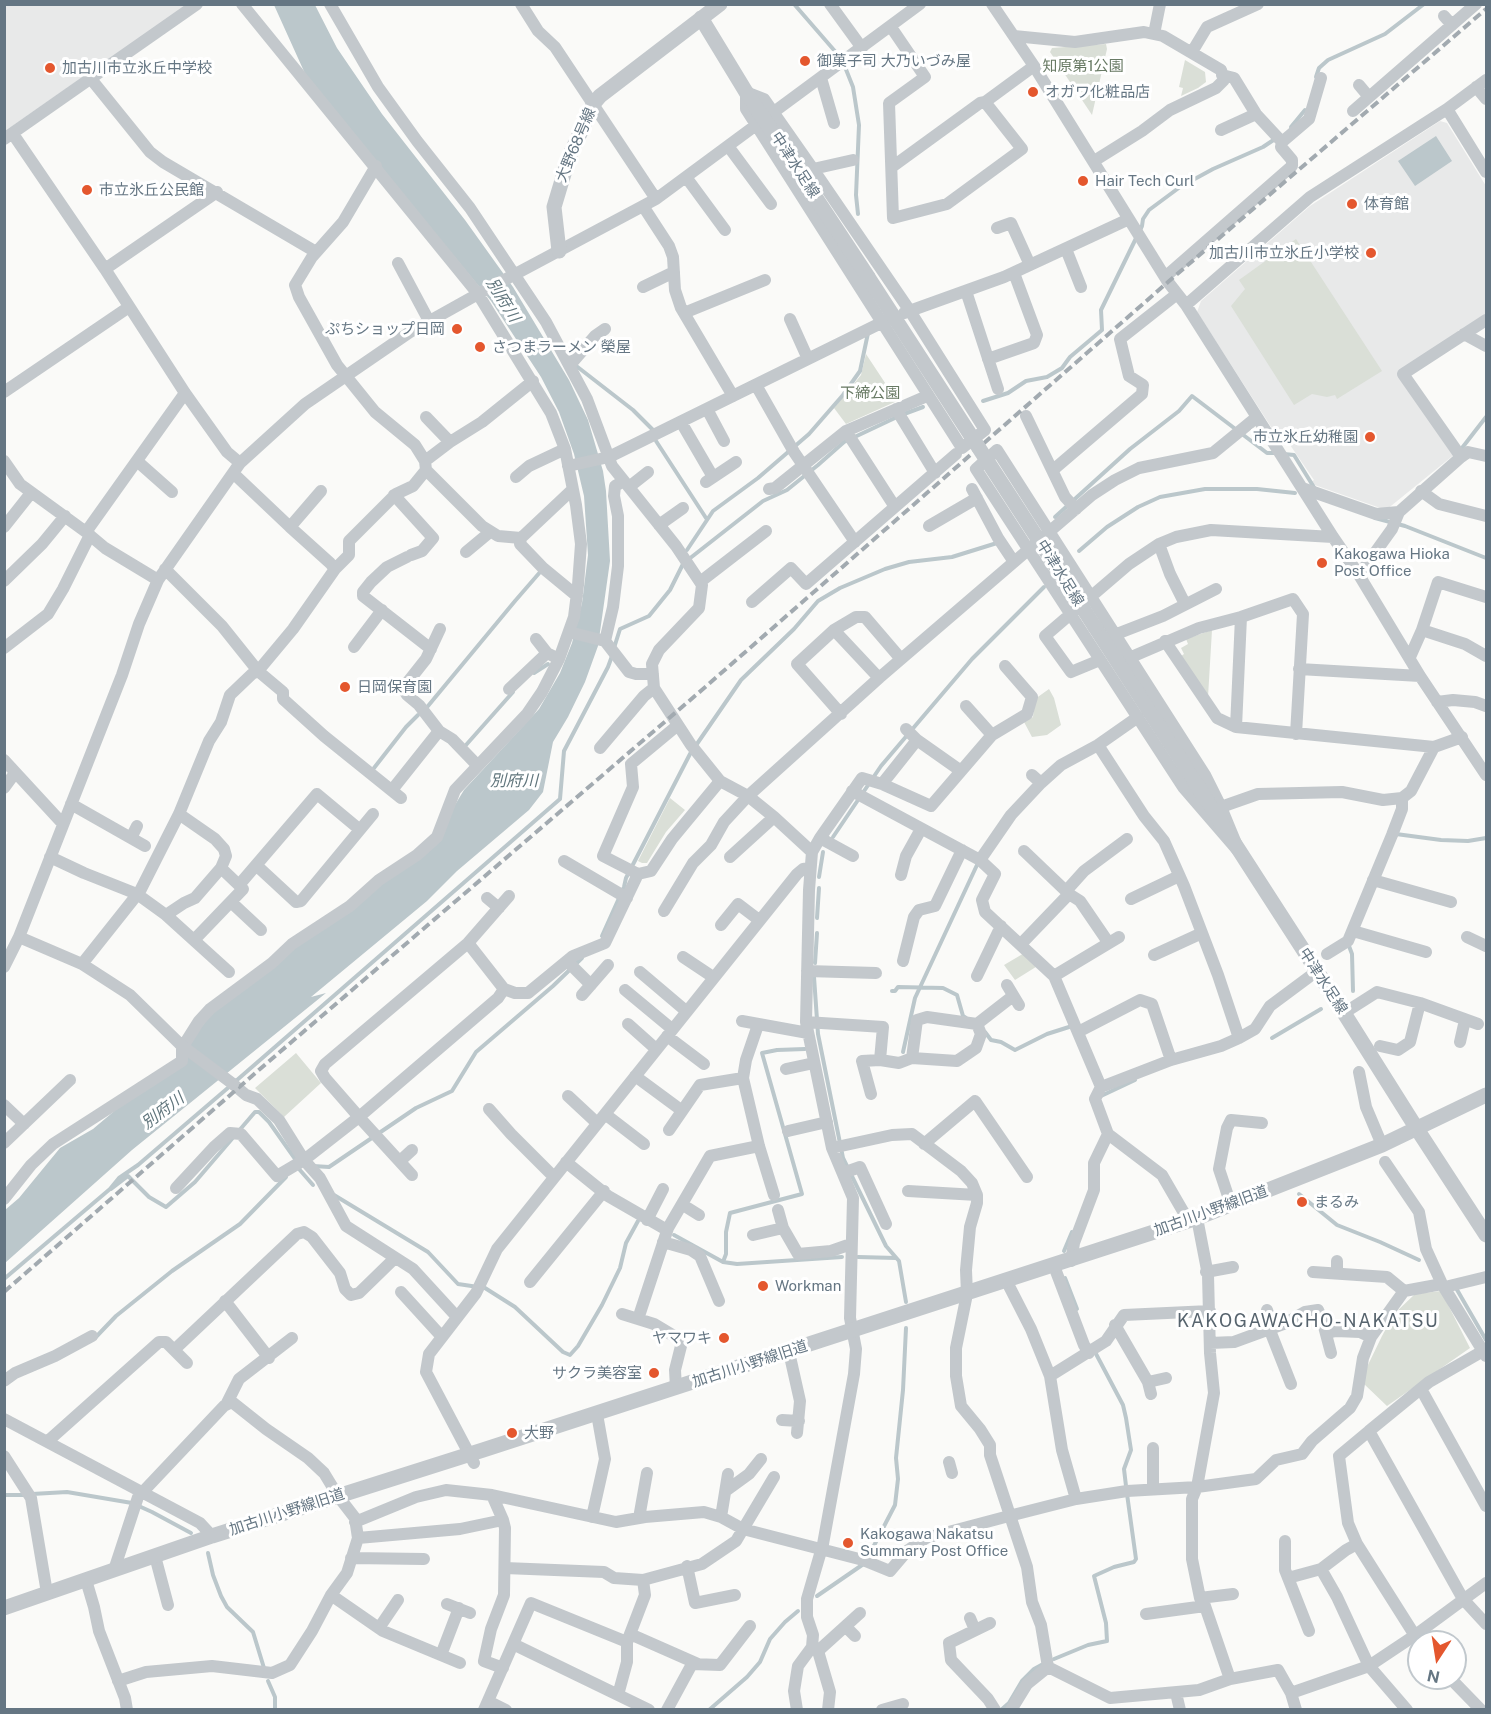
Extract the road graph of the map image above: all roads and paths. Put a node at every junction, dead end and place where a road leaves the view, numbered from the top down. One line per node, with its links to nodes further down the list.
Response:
1 (197, 4): 22 (street)
2 (242, 4): 40 (street)
3 (330, 4): 60 (street)
4 (521, 4): 28 (street)
5 (720, 4): 12 (street, 大野68号線)
6 (920, 4): 13 (street)
7 (992, 4): 15 (street)
8 (1160, 4): 14 (street)
9 (1258, 4): 17 (street)
10 (1476, 4): 25 (street)
11 (834, 6): 16 (street)
12 (701, 18): 28 (street, 大野68号線); 32 (street, 中津水足線)
13 (891, 27): 16 (street); 41 (street)
14 (1154, 34): 15 (street); 17 (street)
15 (1014, 36): 18 (street)
16 (862, 48): 20 (street)
17 (1192, 52): 19 (street)
18 (1034, 66): 27 (street); 39 (street)
19 (1222, 75): 31 (street); 39 (street)
20 (821, 78): 32 (street); 33 (street)
21 (1321, 78): 36 (street)
22 (90, 80): 35 (street); 45 (street)
23 (1481, 84): 26 (street); 29 (street)
24 (1359, 85): 25 (street)
25 (1369, 97): 30 (street)
26 (1486, 99)
27 (985, 102): 41 (street); 41 (street)
28 (594, 104): 46 (street); 53 (street, 大野68号線)
29 (1447, 109): 43 (street); 68 (street)
30 (1353, 111)
31 (1256, 114): 34 (street); 36 (street)
32 (765, 119): 37 (street); 42 (street); 75 (street); 230 (street, 中津水足線, bridge)
33 (834, 123)
34 (1221, 130)
35 (9, 136): 57 (street)
36 (1282, 142): 61 (street)
37 (728, 146): 44 (street); 47 (street)
38 (853, 160): 42 (street)
39 (1094, 161): 49 (street)
40 (376, 166): 54 (street); 66 (street)
41 (891, 167)
42 (813, 169): 70 (street)
43 (1486, 172)
44 (686, 177): 46 (street); 51 (street)
45 (217, 192): 54 (street); 57 (street)
46 (656, 199): 48 (street)
47 (771, 204)
48 (643, 207): 53 (street); 58 (street)
49 (1129, 219): 52 (street); 61 (street)
50 (996, 228): 56 (street)
51 (725, 230)
52 (1066, 249): 56 (street); 64 (street)
53 (559, 251): 60 (street)
54 (316, 252): 82 (street)
55 (398, 263): 74 (street)
56 (1030, 265): 59 (street)
57 (105, 269): 69 (street)
58 (674, 272): 63 (street); 71 (street)
59 (1014, 273): 65 (street); 80 (street)
60 (516, 275): 66 (street); 81 (street)
61 (1166, 277): 67 (street)
62 (765, 280): 71 (street)
63 (643, 287)
64 (1081, 287)
65 (966, 291): 70 (street); 80 (street)
66 (478, 294): 74 (street); 83 (street)
67 (1177, 294): 68 (street); 111 (street)
68 (1186, 305): 94 (street)
69 (129, 307): 86 (street); 87 (street)
70 (910, 311): 75 (street); 89 (street)
71 (684, 313): 88 (street)
72 (790, 319): 79 (street)
73 (1486, 320): 77 (street)
74 (429, 321): 82 (street)
75 (881, 322): 79 (street); 89 (street)
76 (605, 329): 81 (street)
77 (1464, 334): 78 (street); 103 (street)
78 (1486, 346)
79 (808, 359): 84 (street)
80 (988, 359): 85 (street)
81 (570, 365): 102 (street)
82 (346, 376): 107 (street); 109 (street)
83 (533, 381): 98 (street); 99 (street)
84 (756, 385): 88 (street); 110 (street)
85 (998, 389)
86 (4, 392)
87 (185, 393): 105 (street); 109 (street)
88 (733, 396): 90 (street)
89 (927, 396): 91 (street)
90 (707, 409): 95 (street); 97 (street)
91 (896, 409): 96 (street); 113 (street)
92 (1026, 416): 111 (street)
93 (426, 417): 98 (street)
94 (1257, 417): 116 (street); 126 (street)
95 (681, 422): 102 (street); 106 (street)
96 (849, 436): 110 (street); 124 (street)
97 (724, 441)
98 (450, 442): 107 (street)
99 (565, 449): 108 (street); 114 (street)
100 (956, 454): 113 (street)
101 (1486, 456): 103 (street)
102 (609, 457): 108 (street); 115 (street)
103 (1461, 457): 120 (street)
104 (4, 461): 122 (street)
105 (137, 461): 121 (street); 137 (street)
106 (736, 462)
107 (426, 466): 123 (street); 136 (street)
108 (568, 466): 117 (street)
109 (236, 468): 133 (street); 145 (street)
110 (808, 470): 118 (street); 140 (street)
111 (1053, 470): 126 (street)
112 (648, 472): 115 (street)
113 (935, 473): 124 (street)
114 (516, 477)
115 (626, 484): 130 (street); 166 (street)
116 (1302, 488): 127 (street); 138 (street)
117 (573, 489): 139 (street); 152 (street)
118 (769, 489)
119 (321, 491): 133 (street)
120 (1421, 491): 127 (street); 129 (street)
121 (172, 492)
122 (31, 493): 128 (street); 132 (street)
123 (394, 495): 146 (street); 157 (street)
124 (895, 507): 140 (street)
125 (683, 508): 130 (street)
126 (1075, 508): 135 (street)
127 (1399, 512): 147 (street)
128 (65, 516): 137 (street); 149 (street)
129 (1486, 516)
130 (659, 525): 150 (street)
131 (929, 526): 144 (street)
132 (4, 527)
133 (290, 527): 146 (street)
134 (766, 531): 150 (street)
135 (1050, 531): 142 (street); 142 (street); 153 (street)
136 (490, 532): 139 (street); 143 (street)
137 (88, 533): 148 (street); 169 (street)
138 (1333, 537): 141 (street); 147 (street)
139 (521, 538): 152 (street)
140 (855, 542): 155 (street)
141 (1159, 544): 153 (street); 156 (street)
142 (1028, 550): 144 (street); 158 (street)
143 (466, 552)
144 (1014, 562): 176 (street)
145 (165, 569): 148 (street); 180 (street)
146 (335, 570): 180 (street)
147 (1359, 575): 173 (street)
148 (158, 580): 213 (street)
149 (4, 581)
150 (700, 582): 181 (street)
151 (1216, 590): 156 (street)
152 (577, 596): 163 (street)
153 (1090, 597): 158 (street); 164 (street)
154 (1486, 597): 162 (street)
155 (752, 602)
156 (1185, 604): 164 (street)
157 (382, 610): 168 (street); 170 (street)
158 (1070, 614): 177 (street); 177 (street)
159 (1241, 617): 167 (street); 179 (street); 192 (street)
160 (440, 629): 170 (street)
161 (834, 630): 176 (street); 183 (street); 189 (street)
162 (1422, 630): 172 (street); 173 (street)
163 (569, 632): 166 (street); 175 (street)
164 (1114, 636): 174 (street)
165 (536, 639): 171 (street)
166 (605, 640): 181 (street)
167 (1165, 641): 174 (street); 192 (street)
168 (354, 647)
169 (4, 648)
170 (431, 649): 194 (street)
171 (547, 653): 175 (street); 185 (street)
172 (1486, 656)
173 (1410, 657): 182 (street)
174 (1129, 658): 214 (street)
175 (559, 659): 203 (street)
176 (901, 659): 183 (street)
177 (1100, 660): 190 (street)
178 (1006, 666): 196 (street)
179 (1299, 669): 182 (street); 195 (street)
180 (258, 671): 194 (street); 215 (street)
181 (653, 674): 184 (street)
182 (1420, 676): 186 (street)
183 (879, 678): 189 (street)
184 (654, 688): 191 (street); 201 (street)
185 (509, 689)
186 (1437, 702): 188 (street); 197 (street)
187 (966, 706): 196 (street)
188 (1486, 706)
189 (840, 714): 211 (street)
190 (1137, 717): 199 (street); 230 (street)
191 (678, 725): 207 (street); 240 (street)
192 (1236, 727): 195 (street)
193 (906, 729): 198 (street)
194 (439, 731): 203 (street)
195 (1296, 734): 200 (street)
196 (992, 735): 204 (street)
197 (1462, 737): 200 (street); 206 (street)
198 (917, 740): 204 (street); 208 (street)
199 (1098, 745): 234 (street); 242 (street)
200 (1434, 747): 212 (street)
201 (600, 748)
202 (4, 760): 205 (street)
203 (478, 766): 355 (street)
204 (961, 771): 208 (street)
205 (15, 773): 209 (street); 218 (street)
206 (1486, 775)
207 (720, 781): 211 (street); 240 (street)
208 (882, 784): 210 (street)
209 (4, 788)
210 (852, 791): 221 (street); 223 (street)
211 (747, 795): 217 (street); 228 (street)
212 (1402, 798): 214 (street); 243 (street)
213 (71, 804): 218 (street); 222 (street)
214 (1221, 807): 230 (street)
215 (179, 814): 238 (street); 246 (street)
216 (373, 814): 220 (street)
217 (774, 817): 229 (street); 233 (street)
218 (63, 824): 232 (street)
219 (137, 826): 222 (street)
220 (359, 829): 237 (street); 237 (street)
221 (921, 829): 226 (street); 241 (street)
222 (131, 838): 225 (street)
223 (821, 839): 229 (street); 231 (street)
224 (1127, 839): 245 (street)
225 (145, 846)
226 (962, 850): 234 (street); 271 (street)
227 (1024, 851): 245 (street)
228 (704, 852): 236 (street); 249 (street)
229 (812, 852): 239 (street)
230 (1240, 853): 294 (street, 中津水足線)
231 (853, 856)
232 (50, 857): 246 (street); 264 (street)
233 (730, 857)
234 (980, 860): 260 (street)
235 (564, 861): 247 (street)
236 (714, 861)
237 (256, 865): 244 (street)
238 (220, 868): 244 (street); 257 (street)
239 (810, 868): 258 (street); 279 (street)
240 (632, 871): 247 (street)
241 (901, 875)
242 (1179, 876): 251 (street); 263 (street)
243 (1373, 880): 253 (street); 262 (street)
244 (239, 885): 252 (street)
245 (1067, 892): 268 (street); 284 (street)
246 (137, 894): 257 (street); 275 (street)
247 (622, 894): 276 (street)
248 (509, 896): 255 (street)
249 (674, 897): 254 (street); 256 (street)
250 (487, 898): 255 (street)
251 (1131, 899)
252 (231, 902): 261 (street); 266 (street)
253 (1451, 902)
254 (685, 904)
255 (499, 908): 267 (street)
256 (664, 911)
257 (166, 915): 266 (street)
258 (759, 920): 259 (street); 285 (street)
259 (721, 925)
260 (1000, 926): 268 (street); 283 (street)
261 (261, 930)
262 (1353, 931): 270 (street); 272 (street)
263 (1202, 933): 273 (street); 304 (street)
264 (19, 937): 275 (street); 278 (street)
265 (1467, 937): 269 (street)
266 (194, 940): 280 (street)
267 (468, 943): 288 (street); 325 (street)
268 (1021, 944): 284 (street)
269 (1486, 946)
270 (1426, 952)
271 (909, 954)
272 (1327, 954)
273 (1154, 955)
274 (683, 957): 285 (street)
275 (82, 964): 341 (street, bridge)
276 (571, 965): 287 (street); 288 (street)
277 (608, 965): 287 (street)
278 (4, 968)
279 (807, 971): 282 (street); 301 (street)
280 (229, 972)
281 (640, 972): 293 (street)
282 (870, 976)
283 (977, 976)
284 (1054, 976): 303 (street)
285 (713, 977): 293 (street)
286 (1309, 977): 304 (street)
287 (591, 985): 290 (street)
288 (504, 989): 325 (street)
289 (624, 990): 302 (street)
290 (582, 995)
291 (1013, 995): 298 (street)
292 (1420, 1003): 294 (street); 295 (street); 306 (street)
293 (686, 1011): 302 (street)
294 (1344, 1013): 330 (street, 中津水足線)
295 (1465, 1020): 299 (street); 305 (street)
296 (742, 1021): 300 (street)
297 (628, 1024): 307 (street)
298 (977, 1024): 308 (street); 308 (street)
299 (1478, 1024)
300 (758, 1025): 301 (street); 316 (street)
301 (807, 1026): 309 (street); 311 (street)
302 (669, 1032): 307 (street); 312 (street)
303 (1078, 1032): 310 (street); 318 (street)
304 (1239, 1038): 310 (street)
305 (1460, 1042)
306 (1380, 1046)
307 (656, 1049): 315 (street)
308 (912, 1058): 309 (street)
309 (880, 1060): 319 (street)
310 (1171, 1060): 318 (street)
311 (814, 1063): 313 (street); 327 (street)
312 (704, 1064)
313 (786, 1069)
314 (1359, 1072): 337 (street)
315 (635, 1076): 323 (street); 326 (street)
316 (743, 1078): 331 (street); 338 (street)
317 (70, 1080): 329 (street)
318 (1101, 1087): 333 (street)
319 (871, 1094)
320 (1486, 1095): 330 (street, 加古川小野線旧道)
321 (568, 1096): 326 (street)
322 (4, 1105): 329 (street)
323 (677, 1107)
324 (489, 1109): 347 (street)
325 (358, 1117): 341 (street); 342 (street)
326 (601, 1118): 335 (street); 343 (street)
327 (827, 1122): 332 (street); 339 (street)
328 (1262, 1123): 357 (street)
329 (24, 1124): 334 (street)
330 (1417, 1129): 337 (street, 加古川小野線旧道); 364 (street, 中津水足線)
331 (669, 1130)
332 (788, 1131)
333 (1108, 1134): 360 (street); 369 (street)
334 (4, 1143)
335 (645, 1144)
336 (924, 1144): 339 (street); 348 (street); 354 (street)
337 (1382, 1145): 357 (street, 加古川小野線旧道)
338 (759, 1146): 353 (street); 356 (street)
339 (833, 1148): 345 (street)
340 (412, 1150): 342 (street)
341 (304, 1160): 349 (street); 368 (street)
342 (400, 1161): 346 (street)
343 (566, 1162): 347 (street); 351 (street)
344 (1384, 1162): 377 (street)
345 (848, 1171): 362 (street); 367 (street)
346 (412, 1175)
347 (554, 1177): 386 (street)
348 (1027, 1177)
349 (176, 1188)
350 (663, 1189): 361 (street)
351 (604, 1191): 361 (street); 376 (street)
352 (908, 1191): 354 (street)
353 (774, 1195)
354 (977, 1195): 380 (street)
355 (4, 1199)
356 (683, 1204): 359 (street); 366 (street)
357 (1231, 1205): 360 (street, 加古川小野線旧道)
358 (778, 1210): 363 (street)
359 (699, 1215)
360 (1190, 1216): 369 (street, 加古川小野線旧道); 372 (street)
361 (647, 1220): 366 (street)
362 (886, 1224)
363 (783, 1228): 365 (street); 367 (street)
364 (1486, 1234)
365 (753, 1235)
366 (665, 1236): 382 (street); 387 (street)
367 (851, 1254): 390 (street)
368 (395, 1258): 381 (street); 386 (street)
369 (1071, 1261): 370 (street, 加古川小野線旧道)
370 (1054, 1266): 375 (street, 加古川小野線旧道); 399 (street)
371 (1233, 1267): 372 (street)
372 (1206, 1272): 384 (street)
373 (1313, 1272): 378 (street)
374 (1486, 1277): 377 (street)
375 (1006, 1281): 380 (street, 加古川小野線旧道); 404 (street)
376 (530, 1282)
377 (1444, 1286): 378 (street); 401 (street)
378 (1404, 1291): 394 (street)
379 (400, 1292): 393 (street)
380 (967, 1294): 390 (street, 加古川小野線旧道); 433 (street)
381 (225, 1301): 397 (street); 402 (street)
382 (719, 1301)
383 (1267, 1310): 389 (street)
384 (1210, 1311): 388 (street); 396 (street)
385 (622, 1314): 387 (street)
386 (457, 1317): 393 (street)
387 (638, 1319): 408 (street)
388 (1116, 1325): 399 (street); 405 (street)
389 (1270, 1328): 391 (street); 396 (street); 407 (street)
390 (853, 1330): 398 (street, 加古川小野線旧道); 444 (street)
391 (1327, 1333): 394 (street); 400 (street)
392 (92, 1336): 406 (street)
393 (442, 1337): 418 (street)
394 (1371, 1337): 423 (street)
395 (292, 1338): 402 (street)
396 (1210, 1343): 423 (street)
397 (174, 1350): 403 (street); 415 (street)
398 (789, 1352): 408 (street, 加古川小野線旧道); 413 (street)
399 (1089, 1353): 404 (street)
400 (1331, 1353)
401 (1485, 1353): 409 (street)
402 (269, 1358): 410 (street)
403 (187, 1363)
404 (1050, 1376): 431 (street)
405 (1166, 1378)
406 (4, 1381)
407 (1291, 1384)
408 (676, 1388): 411 (street, 加古川小野線旧道)
409 (1421, 1389): 414 (street); 432 (street)
410 (227, 1403): 428 (street); 430 (street)
411 (597, 1414): 418 (street, 加古川小野線旧道); 434 (street)
412 (4, 1419): 415 (street)
413 (782, 1420)
414 (1369, 1431): 443 (street); 460 (street)
415 (48, 1441): 428 (street)
416 (1153, 1448): 424 (street)
417 (4, 1456): 456 (street)
418 (471, 1459): 430 (street, 加古川小野線旧道)
419 (761, 1459): 426 (street)
420 (647, 1473): 427 (street)
421 (728, 1474): 426 (street)
422 (774, 1477): 439 (street)
423 (1197, 1487): 424 (street); 462 (street)
424 (1153, 1489): 431 (street)
425 (630, 1490): 427 (street)
426 (727, 1490): 435 (street)
427 (644, 1491): 436 (street)
428 (140, 1494): 440 (street); 451 (street)
429 (492, 1495): 434 (street); 437 (street); 438 (street)
430 (338, 1496): 438 (street); 440 (street, 加古川小野線旧道)
431 (1076, 1499): 433 (street)
432 (1486, 1506)
433 (1010, 1516): 444 (street); 487 (street)
434 (592, 1517): 436 (street)
435 (721, 1517): 436 (street); 439 (street)
436 (639, 1518)
437 (503, 1520): 441 (street); 449 (street)
438 (355, 1522): 441 (street)
439 (742, 1529): 444 (street); 448 (street)
440 (212, 1536): 445 (street, 加古川小野線旧道)
441 (358, 1538): 446 (street)
442 (1285, 1541): 452 (street)
443 (1357, 1544): 450 (street); 475 (street)
444 (821, 1550): 482 (street)
445 (155, 1556): 451 (street, 加古川小野線旧道); 463 (street)
446 (351, 1558): 447 (street); 458 (street)
447 (424, 1559)
448 (687, 1566): 454 (street); 459 (street)
449 (505, 1568): 454 (street); 488 (street)
450 (1321, 1569): 452 (street); 486 (street)
451 (114, 1570): 453 (street, 加古川小野線旧道)
452 (1288, 1578): 477 (street)
453 (86, 1580): 456 (street, 加古川小野線旧道); 490 (street)
454 (643, 1580): 479 (street)
455 (1486, 1583): 460 (street)
456 (47, 1593): 464 (street, 加古川小野線旧道)
457 (1233, 1594): 462 (street)
458 (331, 1595): 473 (street); 490 (street)
459 (735, 1595)
460 (1463, 1599): 470 (street); 476 (street)
461 (398, 1600): 473 (street)
462 (1202, 1602): 467 (street); 489 (street)
463 (168, 1605)
464 (4, 1608)
465 (459, 1608): 483 (street)
466 (860, 1613): 472 (street)
467 (1146, 1614)
468 (970, 1618): 474 (street)
469 (990, 1623): 474 (street)
470 (1486, 1624)
471 (750, 1626): 485 (street)
472 (846, 1627): 478 (street); 482 (street)
473 (379, 1628): 483 (street)
474 (975, 1630): 505 (street)
475 (1411, 1630)
476 (1427, 1630)
477 (1309, 1631)
478 (855, 1636)
479 (629, 1638): 480 (street); 485 (street); 494 (street)
480 (513, 1644): 488 (street); 494 (street)
481 (1407, 1645): 486 (street)
482 (815, 1649): 503 (street); 504 (street)
483 (441, 1655): 484 (street)
484 (460, 1663)
485 (698, 1664): 502 (street)
486 (1369, 1666): 493 (street); 509 (street)
487 (1048, 1667): 492 (street); 506 (street)
488 (503, 1668): 497 (street)
489 (1230, 1679): 492 (street); 493 (street)
490 (118, 1681): 499 (street)
491 (1462, 1690): 510 (street)
492 (1176, 1693): 507 (street)
493 (1291, 1693): 508 (street)
494 (618, 1695): 501 (street)
495 (881, 1696): 498 (street)
496 (903, 1704): 498 (street)
497 (486, 1705): 500 (street)
498 (884, 1709)
499 (127, 1710)
500 (506, 1710)
501 (649, 1710)
502 (667, 1710)
503 (797, 1710)
504 (828, 1710)
505 (995, 1710)
506 (1011, 1710)
507 (1180, 1710)
508 (1296, 1710)
509 (1407, 1710)
510 (1481, 1710)

